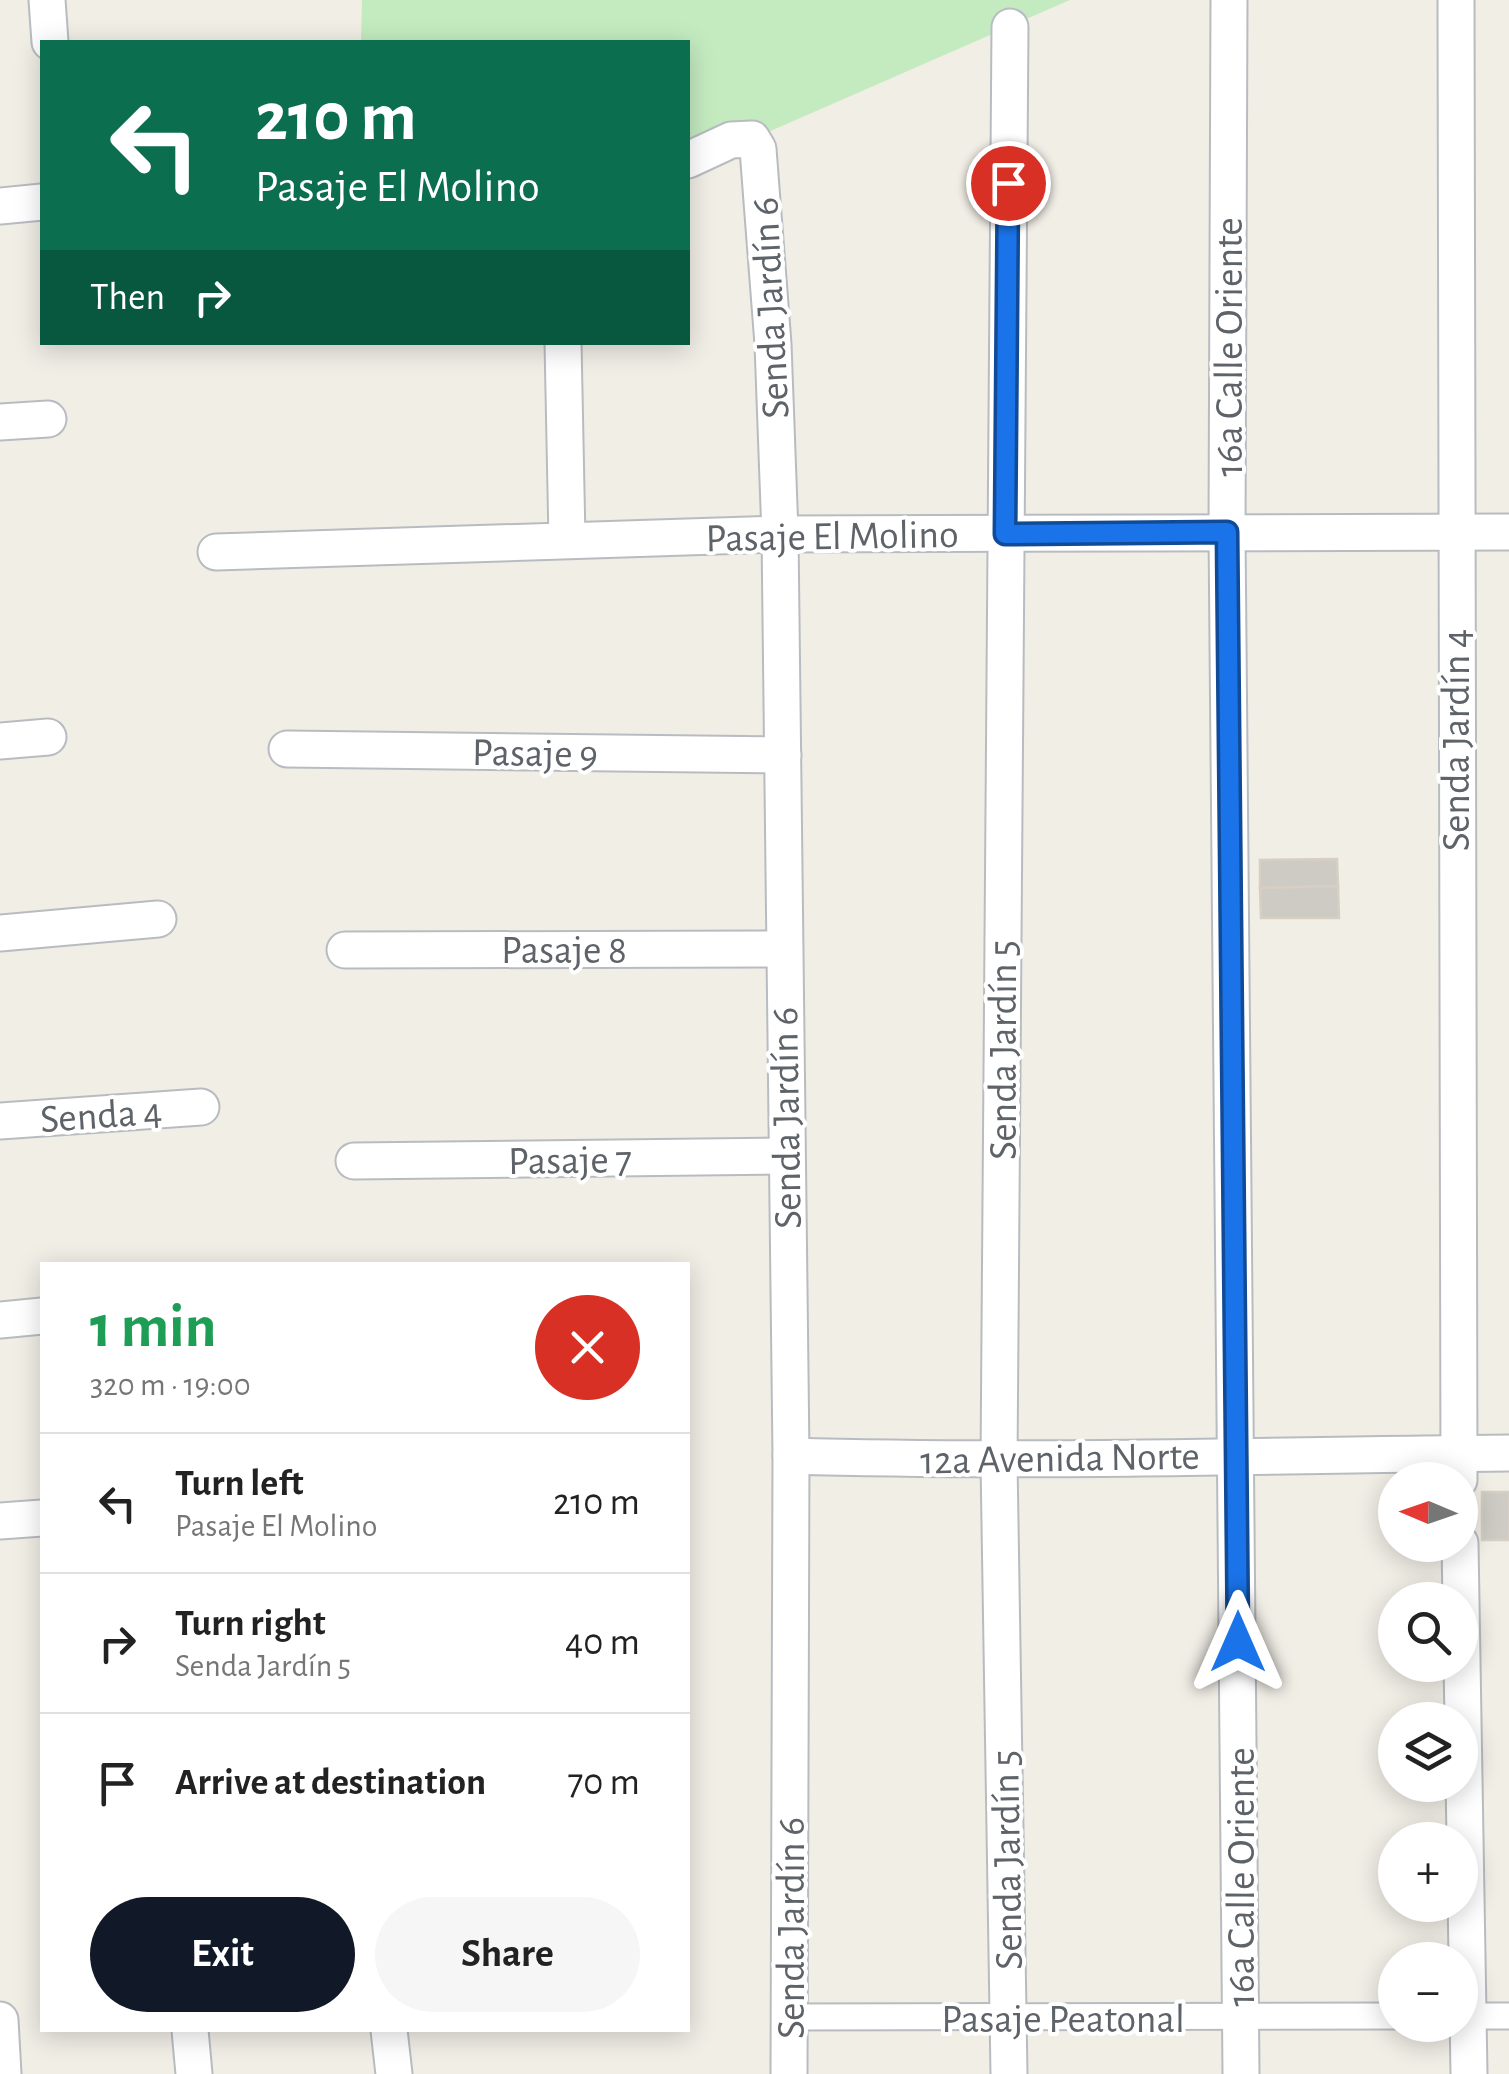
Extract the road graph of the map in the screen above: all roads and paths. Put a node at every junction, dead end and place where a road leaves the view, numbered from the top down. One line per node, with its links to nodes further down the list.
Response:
1 (49, 0): 5 (street)
2 (1229, 0): 12 (street, 16a Calle Oriente)
3 (1456, 0): 14 (street, Senda Jardín 4)
4 (1010, 26): 16 (street, Senda Jardín 5)
5 (50, 40)
6 (690, 159): 15 (street, Senda Jardín 6)
7 (40, 202): 8 (street)
8 (0, 206)
9 (563, 345): 17 (street)
10 (48, 419): 11 (street)
11 (0, 422)
12 (1227, 532): 14 (street, Pasaje El Molino); 16 (street, Pasaje El Molino); 33 (street, 16a Calle Oriente)
13 (1509, 532): 14 (street, Pasaje El Molino)
14 (1454, 533): 38 (street, Senda Jardín 4)
15 (780, 534): 16 (street, Pasaje El Molino); 17 (street, Pasaje El Molino); 22 (street, Senda Jardín 6)
16 (1005, 534): 36 (street, Senda Jardín 5)
17 (567, 540): 18 (street, Pasaje El Molino)
18 (216, 552)
19 (48, 737): 20 (street)
20 (0, 741)
21 (287, 749): 22 (street, Pasaje 9)
22 (783, 755): 25 (street, Senda Jardín 6)
23 (158, 919): 24 (street)
24 (0, 933)
25 (784, 949): 26 (street, Pasaje 8); 29 (street, Senda Jardín 6)
26 (345, 950)
27 (201, 1108): 28 (street, Senda 4)
28 (0, 1122)
29 (785, 1156): 30 (street, Pasaje 7); 35 (street, Senda Jardín 6)
30 (354, 1161)
31 (40, 1316): 32 (street)
32 (0, 1320)
33 (1237, 1453): 36 (street, 12a Avenida Norte); 37 (street, 12a Avenida Norte); 49 (street, 16a Calle Oriente)
34 (1509, 1453): 39 (street, 12a Avenida Norte)
35 (791, 1456): 36 (street, 12a Avenida Norte); 47 (street, Senda Jardín 6)
36 (999, 1462): 48 (street, Senda Jardín 5)
37 (1380, 1462)
38 (1459, 1462)
39 (1477, 1462)
40 (40, 1518): 41 (street)
41 (0, 1520)
42 (1460, 1562): 43 (street)
43 (1463, 1942)
44 (1378, 2016): 49 (street, Pasaje Peatonal)
45 (1478, 2016): 46 (street)
46 (1509, 2016)
47 (790, 2017): 48 (street, Pasaje Peatonal); 57 (street, Senda Jardín 6)
48 (1008, 2018): 49 (street, Pasaje Peatonal); 58 (street, Senda Jardín 5)
49 (1241, 2018): 59 (street, 16a Calle Oriente)
50 (0, 2020): 54 (street)
51 (190, 2032): 55 (street)
52 (390, 2032): 56 (street)
53 (1466, 2042): 60 (street)
54 (3, 2074)
55 (194, 2074)
56 (394, 2074)
57 (789, 2074)
58 (1009, 2074)
59 (1241, 2074)
60 (1469, 2074)

